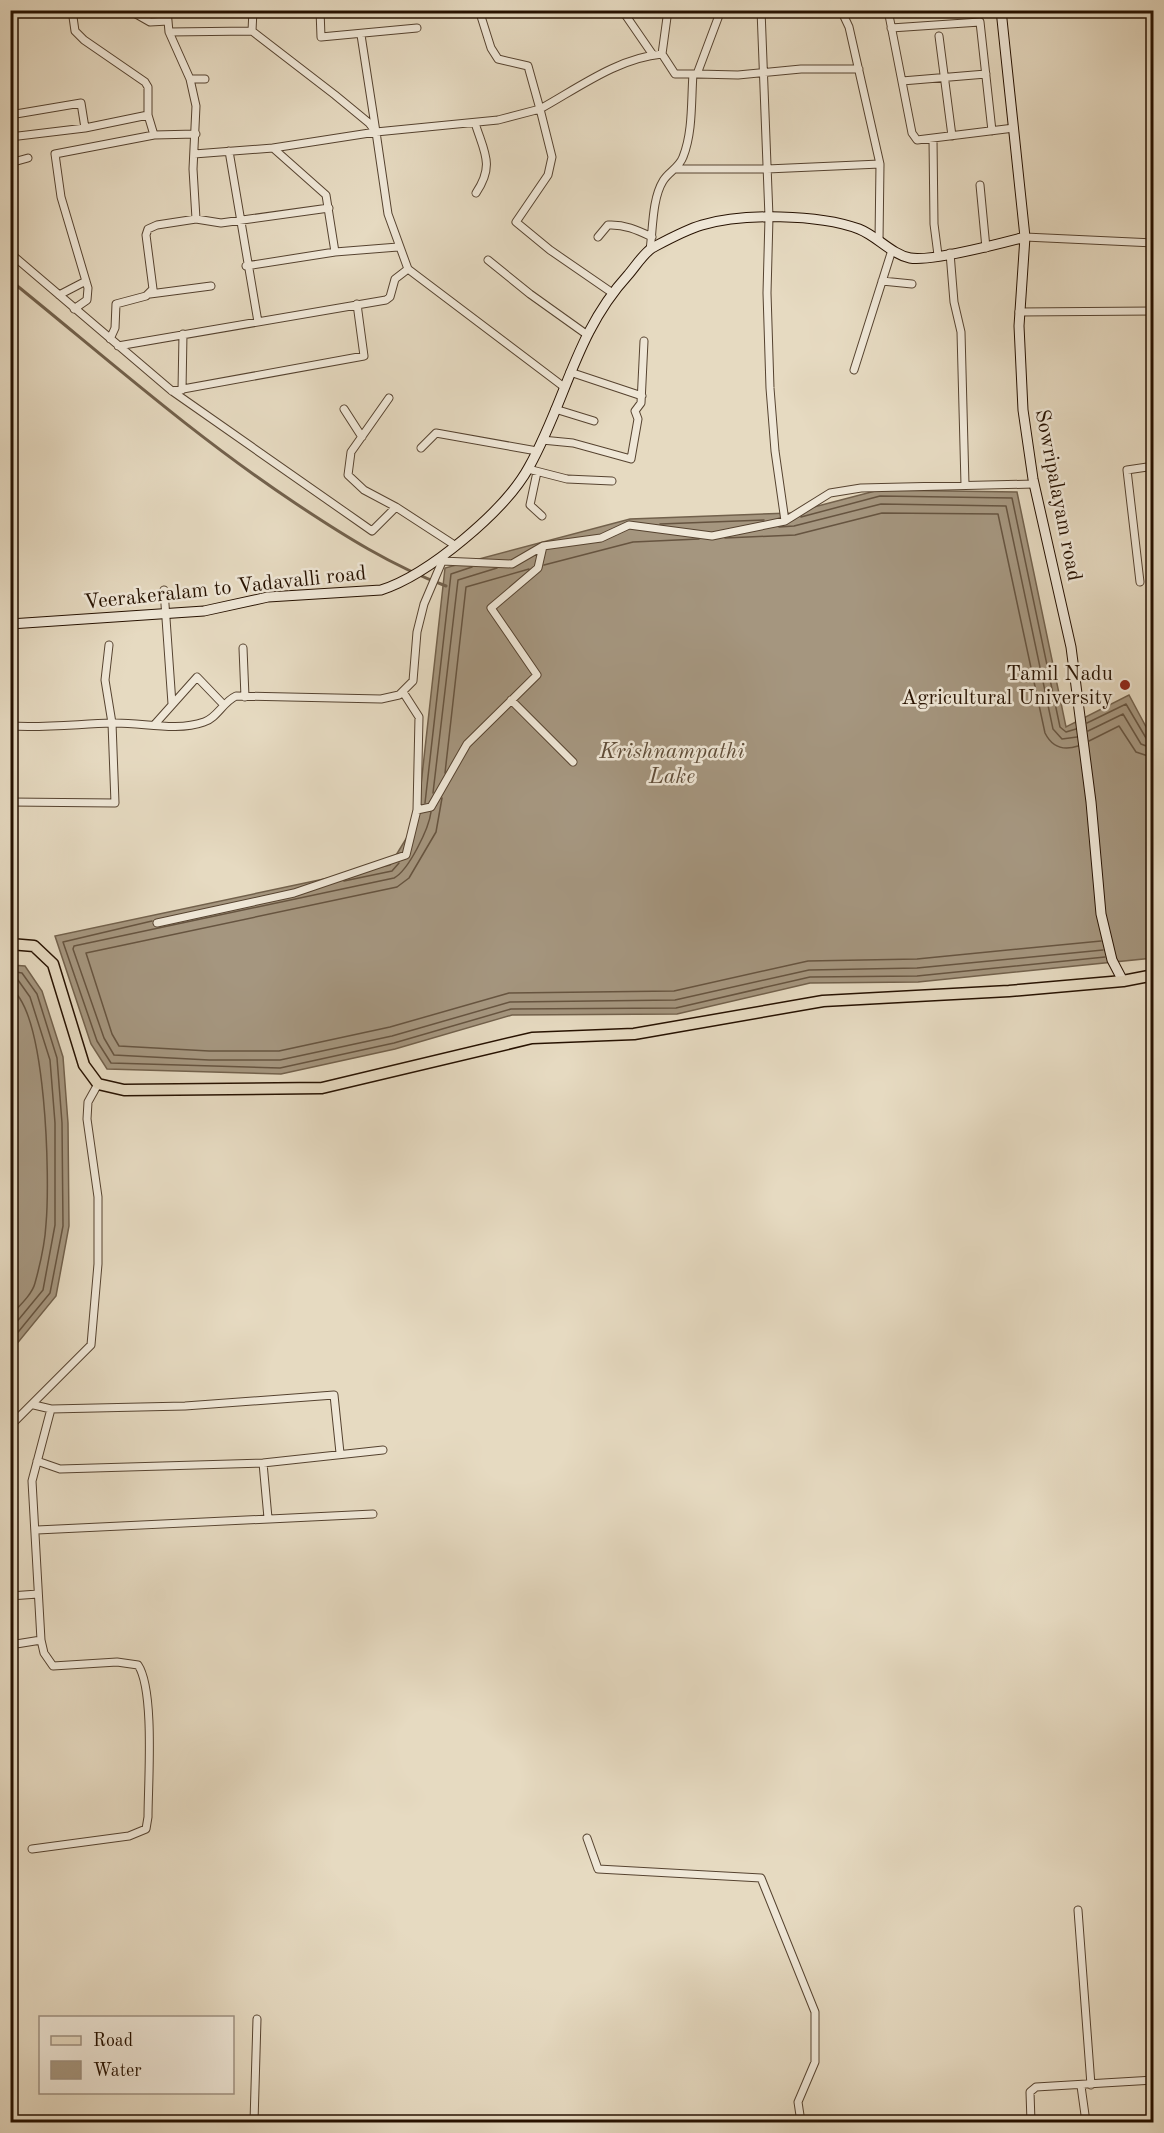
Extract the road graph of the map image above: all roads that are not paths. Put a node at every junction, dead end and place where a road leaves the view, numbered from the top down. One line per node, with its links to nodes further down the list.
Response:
1 (72, 10): 33 (street)
2 (129, 10): 14 (street)
3 (167, 10): 14 (street)
4 (253, 10): 18 (street)
5 (320, 10): 19 (street)
6 (479, 10): 31 (street)
7 (622, 10): 22 (street)
8 (668, 10): 21 (street)
9 (721, 10): 25 (street)
10 (761, 10): 24 (street)
11 (841, 10): 23 (street)
12 (888, 10): 16 (street)
13 (1001, 10): 36 (street, Sowripalayam road)
14 (168, 21): 17 (street)
15 (417, 28): 19 (street)
16 (891, 28): 26 (street); 30 (street)
17 (169, 32): 18 (street); 28 (street)
18 (252, 32): 38 (street)
19 (361, 35): 38 (street)
20 (939, 36): 27 (street)
21 (662, 54): 22 (street); 25 (street)
22 (653, 55): 31 (street)
23 (859, 69): 24 (street); 49 (street)
24 (764, 73): 25 (street); 51 (street)
25 (695, 74): 50 (street)
26 (986, 74): 27 (street); 37 (street)
27 (944, 76): 30 (street); 41 (street)
28 (190, 79): 29 (street); 39 (street)
29 (205, 79)
30 (902, 81): 43 (street)
31 (540, 109): 34 (street); 78 (street)
32 (10, 115): 35 (street)
33 (148, 115): 35 (street); 40 (street)
34 (475, 123): 38 (street); 53 (street)
35 (85, 128): 42 (street)
36 (1014, 129): 37 (street); 60 (street, Sowripalayam road)
37 (992, 131): 41 (street)
38 (376, 132): 44 (street); 63 (street)
39 (196, 134): 40 (street); 46 (street)
40 (154, 135): 74 (street)
41 (952, 136): 43 (street)
42 (10, 137)
43 (933, 139): 70 (street)
44 (273, 148): 45 (street); 54 (street)
45 (228, 152): 46 (street); 57 (street)
46 (194, 154): 56 (street)
47 (28, 158): 48 (street)
48 (10, 163)
49 (880, 164): 51 (street); 61 (street)
50 (677, 169): 51 (street); 59 (street)
51 (767, 169): 55 (street)
52 (980, 185): 64 (street)
53 (476, 193)
54 (329, 208): 57 (street); 67 (street)
55 (770, 218): 61 (street); 65 (street); 112 (street)
56 (196, 219): 57 (street); 79 (street)
57 (239, 221): 72 (street)
58 (598, 237): 59 (street)
59 (652, 237): 65 (street)
60 (1026, 237): 62 (street); 64 (street); 84 (street, Sowripalayam road)
61 (879, 241): 66 (street)
62 (1154, 243)
63 (399, 247): 67 (street); 73 (street)
64 (986, 248): 69 (street)
65 (650, 250): 78 (street, Veerakeralam to Vadavalli road)
66 (892, 250): 70 (street); 75 (street)
67 (335, 252): 72 (street)
68 (10, 253): 80 (street)
69 (950, 253): 70 (street); 109 (street)
70 (938, 255)
71 (488, 260): 87 (street)
72 (246, 267): 85 (street)
73 (408, 268): 81 (street); 93 (street)
74 (86, 281): 80 (street); 82 (street)
75 (882, 281): 76 (street); 91 (street)
76 (912, 284)
77 (211, 286): 79 (street)
78 (611, 292): 87 (street, Veerakeralam to Vadavalli road)
79 (150, 294): 88 (street)
80 (59, 295): 82 (street)
81 (357, 304): 85 (street); 94 (street)
82 (74, 309): 88 (street)
83 (1154, 311): 84 (street)
84 (1019, 312): 108 (street, Sowripalayam road)
85 (258, 322): 86 (street)
86 (183, 334): 90 (street); 94 (street)
87 (586, 334): 92 (street, Veerakeralam to Vadavalli road)
88 (110, 339): 90 (street)
89 (644, 341): 96 (street)
90 (118, 346): 95 (street)
91 (854, 370)
92 (570, 372): 93 (street, Veerakeralam to Vadavalli road); 96 (street)
93 (564, 387): 99 (street, Veerakeralam to Vadavalli road)
94 (182, 390): 95 (street)
95 (172, 391): 110 (street)
96 (642, 396): 102 (street)
97 (388, 398): 101 (street)
98 (344, 409): 101 (street)
99 (555, 409): 100 (street); 102 (street, Veerakeralam to Vadavalli road)
100 (594, 421)
101 (362, 437): 110 (street)
102 (542, 440): 104 (street, Veerakeralam to Vadavalli road)
103 (422, 448): 104 (street)
104 (537, 451): 106 (street, Veerakeralam to Vadavalli road)
105 (1154, 466): 116 (street)
106 (533, 471): 107 (street); 111 (street); 113 (street, Veerakeralam to Vadavalli road)
107 (612, 481)
108 (1034, 484): 109 (street); 136 (street, Sowripalayam road)
109 (965, 485): 112 (street)
110 (396, 507): 113 (street)
111 (542, 516)
112 (785, 521): 114 (street)
113 (456, 546): 115 (street, Veerakeralam to Vadavalli road)
114 (543, 546): 115 (street); 124 (street)
115 (442, 561): 118 (street, Veerakeralam to Vadavalli road); 122 (street)
116 (1140, 582)
117 (164, 590): 118 (street)
118 (165, 614): 119 (street, Veerakeralam to Vadavalli road); 125 (street)
119 (10, 624)
120 (109, 645): 127 (street)
121 (243, 648): 123 (street)
122 (403, 692): 123 (street); 132 (street)
123 (245, 696): 126 (street)
124 (511, 700): 130 (street); 132 (street)
125 (172, 704): 126 (street); 128 (street)
126 (223, 704): 128 (street)
127 (112, 723): 128 (street); 129 (street); 131 (street)
128 (155, 724)
129 (10, 726)
130 (573, 762)
131 (10, 802)
132 (417, 810): 133 (street)
133 (157, 923)
134 (10, 944): 137 (main road)
135 (1154, 975): 136 (main road)
136 (1123, 981): 137 (main road)
137 (98, 1084): 138 (street)
138 (34, 1405): 139 (street); 140 (street)
139 (51, 1409): 142 (street); 143 (street)
140 (10, 1426)
141 (383, 1450): 142 (street)
142 (340, 1453): 144 (street)
143 (37, 1461): 144 (street); 147 (street)
144 (262, 1463): 146 (street)
145 (373, 1514): 146 (street)
146 (268, 1518): 147 (street)
147 (37, 1530): 148 (street)
148 (38, 1594): 149 (street); 150 (street)
149 (10, 1596)
150 (41, 1640): 151 (street); 153 (street)
151 (10, 1645)
152 (587, 1838): 160 (street)
153 (32, 1849)
154 (1078, 1910): 157 (street)
155 (257, 2019): 159 (street)
156 (1154, 2080): 157 (street)
157 (1091, 2085): 158 (street)
158 (1081, 2086): 161 (street); 162 (street)
159 (254, 2122)
160 (801, 2122)
161 (1031, 2122)
162 (1086, 2122)

